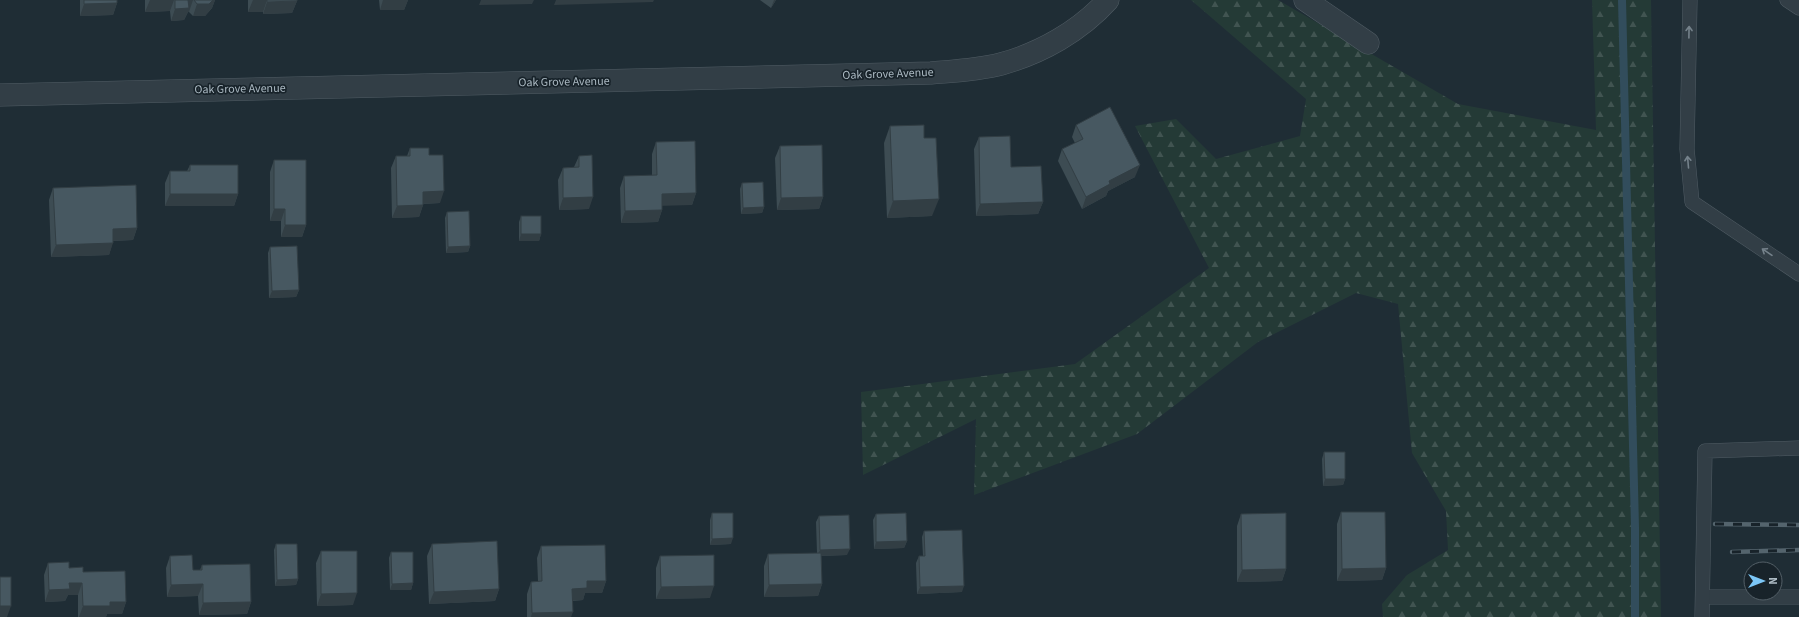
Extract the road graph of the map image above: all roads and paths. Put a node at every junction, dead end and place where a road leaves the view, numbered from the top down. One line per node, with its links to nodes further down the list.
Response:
1 (1108, 0): 7 (street, Oak Grove Avenue)
2 (1305, 0): 6 (street)
3 (1690, 0): 8 (lane, one-way to 3)
4 (1787, 0): 5 (lane)
5 (1799, 8)
6 (1368, 42)
7 (0, 95)
8 (1799, 274)
9 (1799, 448): 10 (lane)
10 (1703, 597): 11 (lane); 12 (lane)
11 (1799, 597)
12 (1702, 617)

